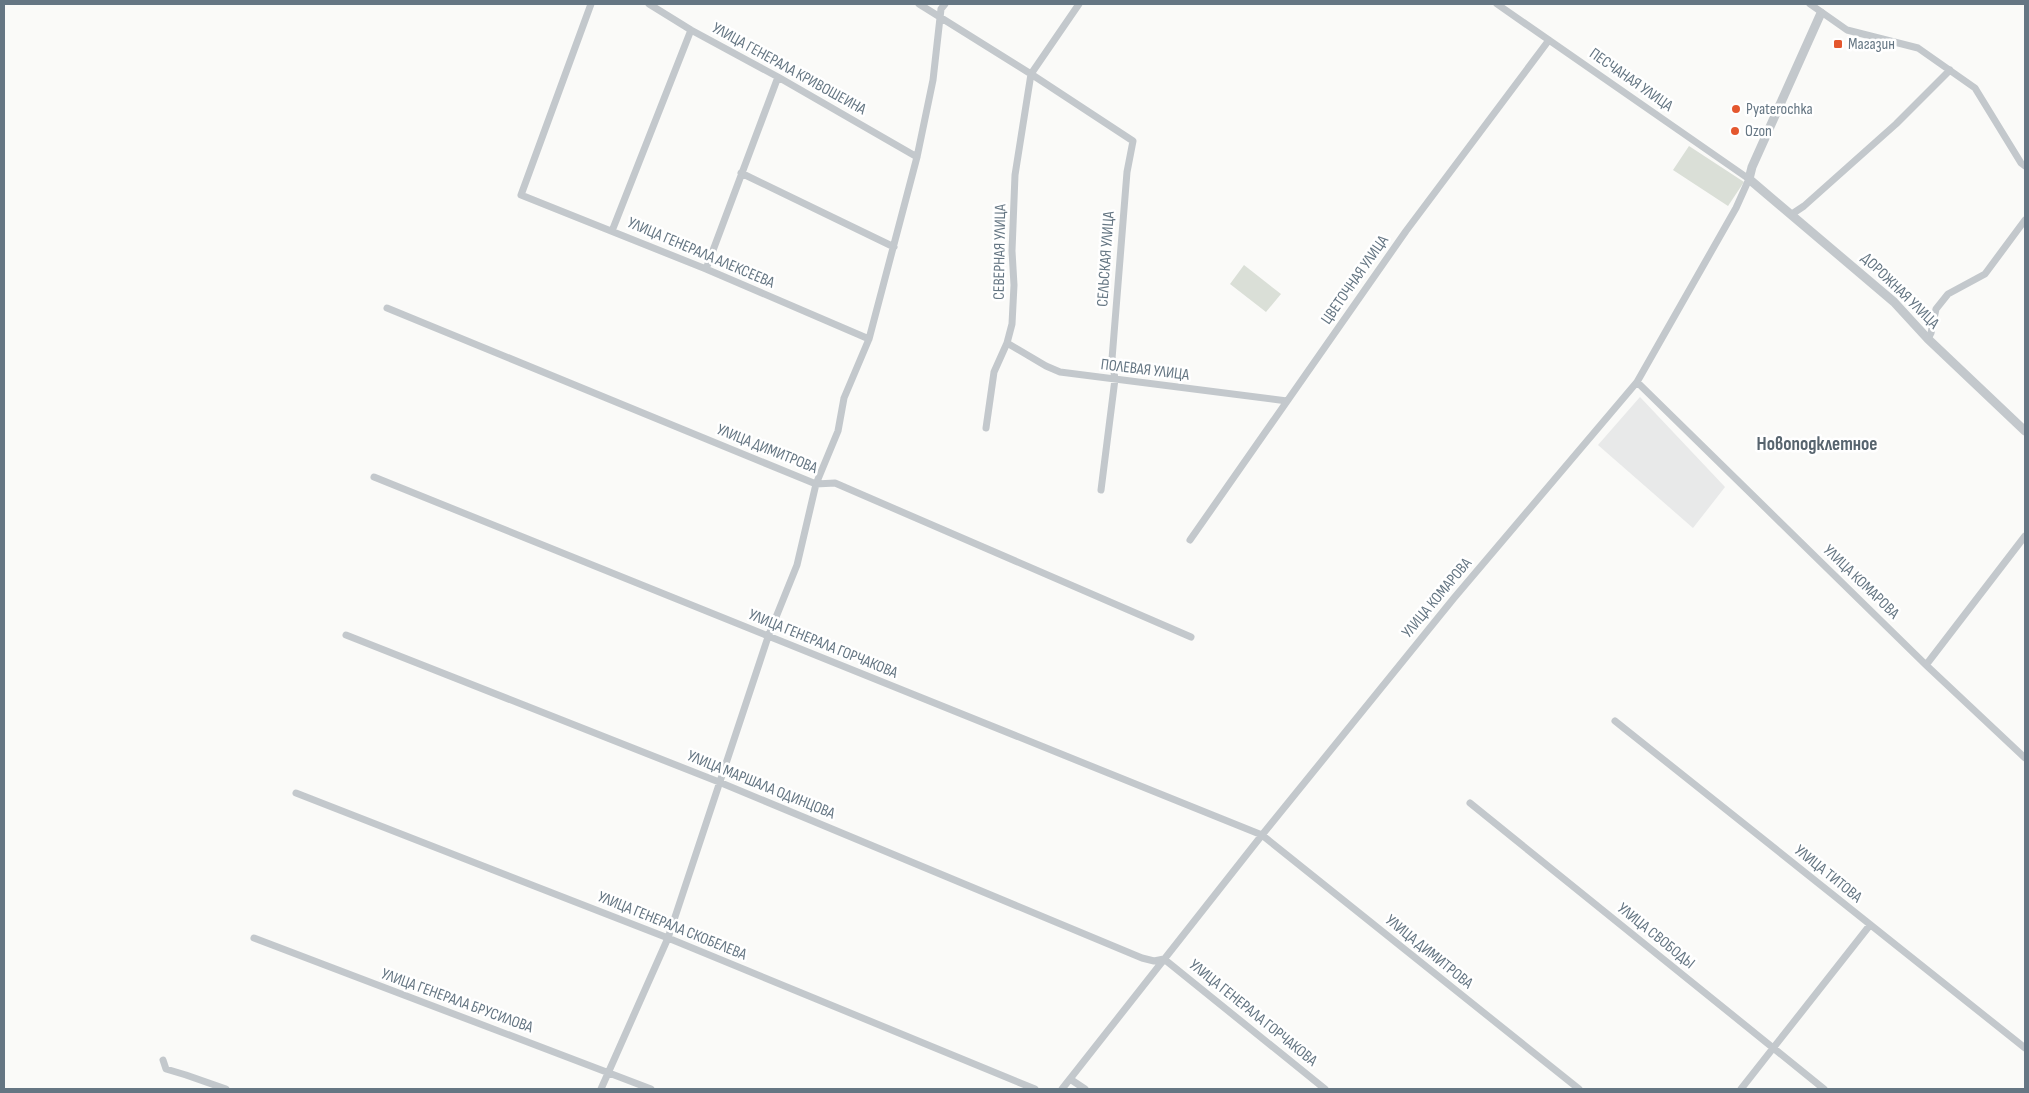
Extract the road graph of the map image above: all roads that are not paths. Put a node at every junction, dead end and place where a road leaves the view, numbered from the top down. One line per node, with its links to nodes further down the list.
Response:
1 (591, 4): 21 (street, УЛИЦА ГЕНЕРАЛА АЛЕКСЕЕВА)
2 (649, 4): 10 (street, УЛИЦА ГЕНЕРАЛА КРИВОШЕИНА)
3 (919, 4): 9 (street)
4 (945, 4): 9 (street)
5 (1079, 4): 13 (street)
6 (1497, 4): 11 (street, ПЕСЧАНАЯ УЛИЦА)
7 (1810, 4): 8 (street)
8 (1821, 13): 12 (street); 18 (street)
9 (940, 17): 13 (street); 15 (street)
10 (691, 30): 14 (street, УЛИЦА ГЕНЕРАЛА КРИВОШЕИНА); 21 (street)
11 (1548, 40): 18 (street, ПЕСЧАНАЯ УЛИЦА); 30 (street, ЦВЕТОЧНАЯ УЛИЦА)
12 (1950, 70): 16 (street); 19 (street)
13 (1031, 74): 27 (street, СЕВЕРНАЯ УЛИЦА); 28 (street, СЕЛЬСКАЯ УЛИЦА)
14 (778, 77): 15 (street, УЛИЦА ГЕНЕРАЛА КРИВОШЕИНА); 17 (street)
15 (917, 157): 22 (street)
16 (2025, 166)
17 (741, 172): 22 (street); 23 (street)
18 (1749, 179): 19 (street, ДОРОЖНАЯ УЛИЦА); 29 (street, УЛИЦА КОМАРОВА)
19 (1792, 214): 26 (street, ДОРОЖНАЯ УЛИЦА)
20 (2025, 220): 26 (street)
21 (612, 231): 23 (street, УЛИЦА ГЕНЕРАЛА АЛЕКСЕЕВА)
22 (894, 247): 25 (street)
23 (706, 269): 25 (street, УЛИЦА ГЕНЕРАЛА АЛЕКСЕЕВА)
24 (387, 308): 34 (street, УЛИЦА ДИМИТРОВА)
25 (869, 339): 34 (street)
26 (1928, 339): 32 (street, ДОРОЖНАЯ УЛИЦА)
27 (1007, 343): 28 (street, ПОЛЕВАЯ УЛИЦА); 31 (street, СЕВЕРНАЯ УЛИЦА)
28 (1114, 379): 30 (street, ПОЛЕВАЯ УЛИЦА); 35 (street, СЕЛЬСКАЯ УЛИЦА)
29 (1637, 382): 41 (street, УЛИЦА КОМАРОВА); 47 (street, УЛИЦА КОМАРОВА)
30 (1287, 401): 37 (street, ЦВЕТОЧНАЯ УЛИЦА)
31 (986, 428)
32 (2025, 431)
33 (374, 477): 39 (street, УЛИЦА ГЕНЕРАЛА ГОРЧАКОВА)
34 (816, 484): 39 (street); 40 (street, УЛИЦА ДИМИТРОВА)
35 (1101, 490)
36 (2025, 536): 41 (street)
37 (1190, 540)
38 (346, 635): 44 (street, УЛИЦА МАРШАЛА ОДИНЦОВА)
39 (768, 637): 44 (street); 47 (street, УЛИЦА ГЕНЕРАЛА ГОРЧАКОВА)
40 (1191, 637)
41 (1926, 665): 43 (street, УЛИЦА КОМАРОВА)
42 (1615, 721): 48 (street, УЛИЦА ТИТОВА)
43 (2025, 758)
44 (719, 782): 50 (street); 51 (street, УЛИЦА МАРШАЛА ОДИНЦОВА)
45 (296, 793): 50 (street, УЛИЦА ГЕНЕРАЛА СКОБЕЛЕВА)
46 (1470, 803): 53 (street, УЛИЦА СВОБОДЫ)
47 (1262, 835): 51 (street, УЛИЦА КОМАРОВА); 64 (street, УЛИЦА ДИМИТРОВА)
48 (1870, 925): 52 (street, УЛИЦА ТИТОВА); 53 (street)
49 (254, 938): 55 (street, УЛИЦА ГЕНЕРАЛА БРУСИЛОВА)
50 (668, 938): 55 (street); 60 (street, УЛИЦА ГЕНЕРАЛА СКОБЕЛЕВА)
51 (1164, 959): 56 (street, УЛИЦА КОМАРОВА); 63 (street, УЛИЦА ГЕНЕРАЛА ГОРЧАКОВА)
52 (2025, 1048)
53 (1773, 1049): 65 (street); 66 (street, УЛИЦА СВОБОДЫ)
54 (164, 1060): 57 (street)
55 (609, 1072): 58 (street); 59 (street, УЛИЦА ГЕНЕРАЛА БРУСИЛОВА)
56 (1070, 1079): 61 (street, УЛИЦА КОМАРОВА); 62 (street)
57 (226, 1089)
58 (601, 1089)
59 (651, 1089)
60 (1035, 1089)
61 (1062, 1089)
62 (1085, 1089)
63 (1325, 1089)
64 (1579, 1089)
65 (1741, 1089)
66 (1824, 1089)

